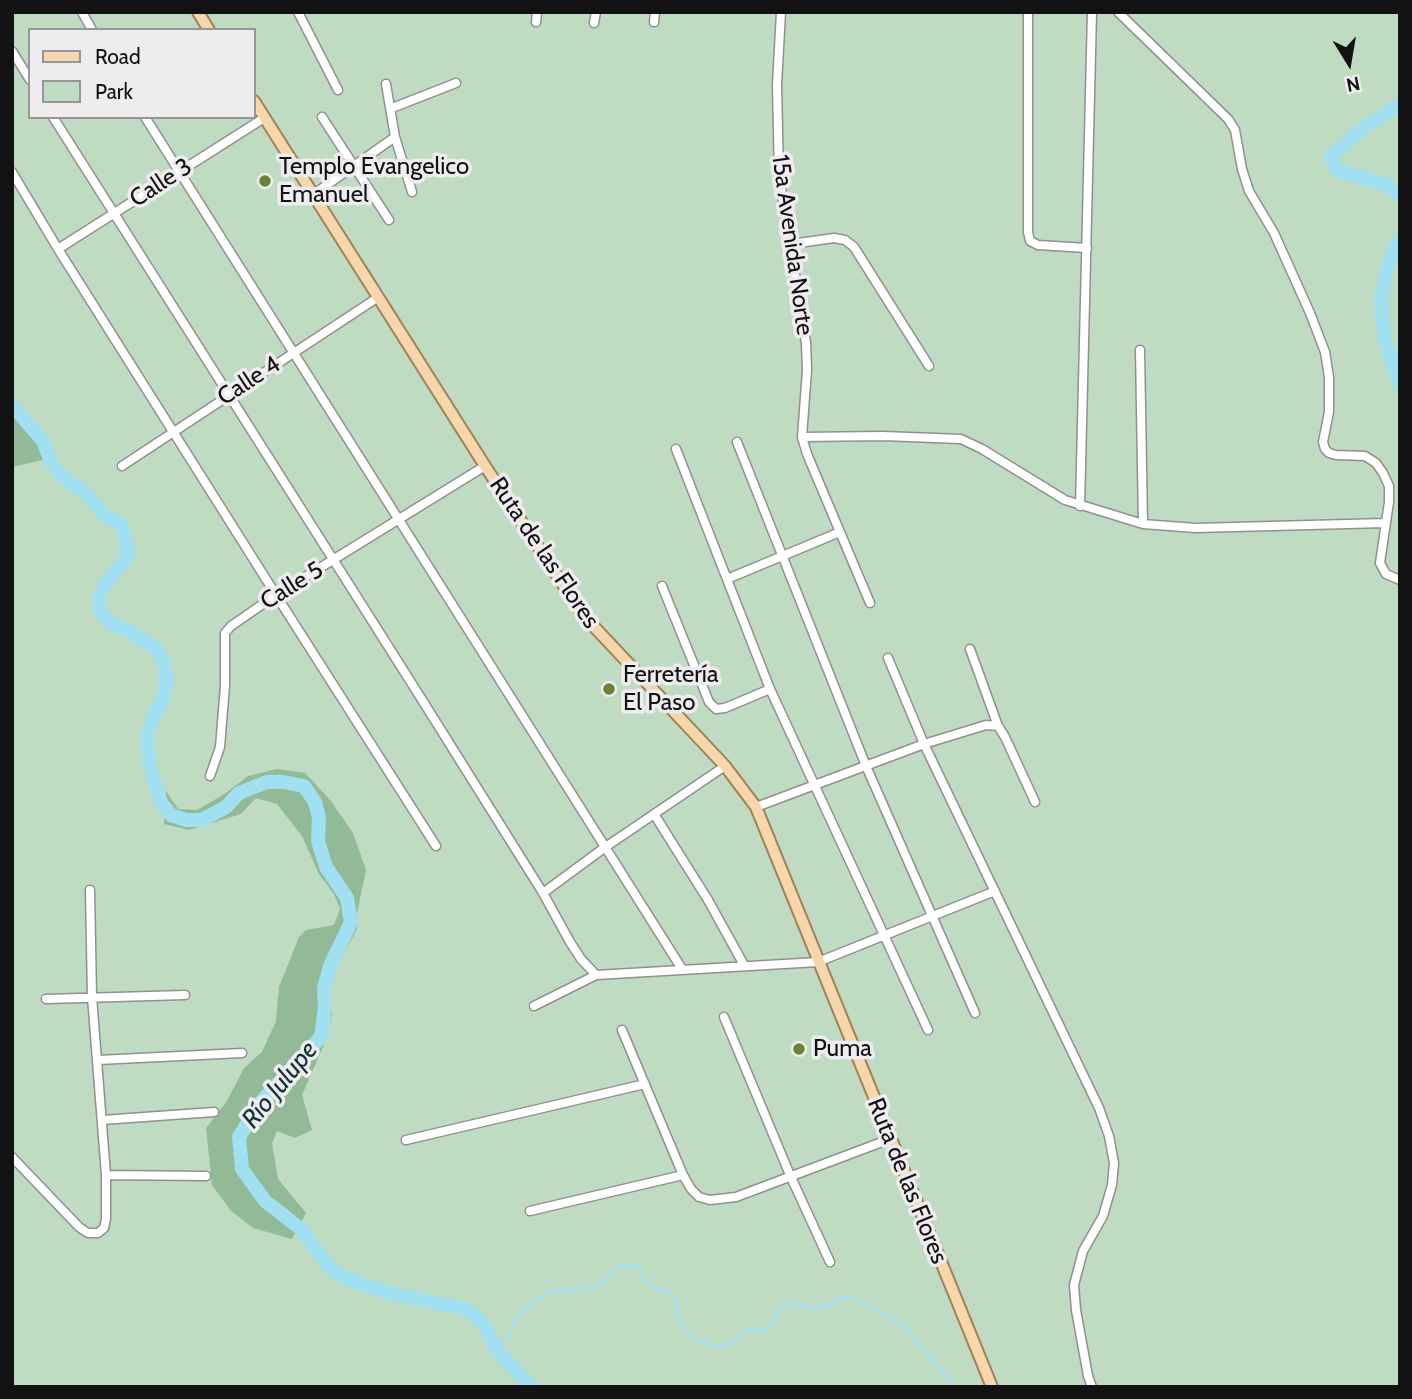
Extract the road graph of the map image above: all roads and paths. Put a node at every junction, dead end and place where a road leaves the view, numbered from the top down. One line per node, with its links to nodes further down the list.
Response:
1 (82, 12): 12 (street)
2 (198, 12): 13 (main road)
3 (298, 12): 18 (street)
4 (596, 12): 11 (street)
5 (655, 12): 10 (street)
6 (781, 12): 33 (street, 15a Avenida Norte)
7 (1028, 12): 35 (street)
8 (1092, 12): 35 (street)
9 (1118, 12): 49 (street)
10 (654, 22)
11 (594, 23)
12 (91, 28)
13 (208, 28)
14 (12, 51): 15 (street)
15 (28, 77)
16 (456, 83): 20 (street)
17 (386, 84): 20 (street)
18 (338, 90)
19 (256, 104): 22 (main road, Ruta de las Flores)
20 (392, 108): 25 (street)
21 (323, 117): 26 (street)
22 (264, 118): 28 (street, Calle 3); 30 (main road, Ruta de las Flores)
23 (54, 119): 31 (street)
24 (146, 119): 28 (street)
25 (396, 137): 26 (street); 29 (street)
26 (354, 165): 30 (street); 32 (street)
27 (12, 172): 34 (street)
28 (178, 172): 31 (street, Calle 3); 38 (street)
29 (412, 192)
30 (314, 194): 36 (main road, Ruta de las Flores)
31 (113, 214): 34 (street, Calle 3); 40 (street)
32 (389, 220)
33 (791, 244): 39 (street); 42 (street, 15a Avenida Norte)
34 (58, 248): 41 (street)
35 (1087, 248): 47 (street)
36 (377, 298): 38 (street, Calle 4); 46 (main road, Ruta de las Flores)
37 (1140, 350): 50 (street)
38 (295, 352): 40 (street, Calle 4); 48 (street)
39 (929, 366)
40 (229, 395): 41 (street, Calle 4); 53 (street)
41 (173, 431): 45 (street, Calle 4); 57 (street)
42 (802, 437): 47 (street); 51 (street)
43 (737, 442): 52 (street)
44 (676, 449): 54 (street)
45 (122, 466)
46 (485, 466): 48 (street, Calle 5); 64 (main road, Ruta de las Flores)
47 (1080, 506): 50 (street)
48 (399, 519): 53 (street, Calle 5); 72 (street)
49 (1385, 523): 50 (street); 55 (street)
50 (1143, 524)
51 (839, 532): 52 (street); 58 (street)
52 (782, 555): 54 (street); 65 (street)
53 (332, 561): 57 (street, Calle 5); 75 (street)
54 (727, 579): 61 (street)
55 (1400, 580)
56 (662, 586): 61 (street)
57 (276, 596): 66 (street, Calle 5); 71 (street)
58 (870, 603)
59 (970, 649): 62 (street)
60 (888, 658): 63 (street)
61 (770, 689): 67 (street)
62 (998, 726): 63 (street); 68 (street)
63 (924, 744): 65 (street); 74 (street)
64 (725, 766): 69 (main road, Ruta de las Flores); 70 (street)
65 (866, 766): 67 (street); 76 (street)
66 (210, 776)
67 (813, 786): 69 (street); 77 (street)
68 (1035, 802)
69 (756, 807): 78 (main road, Ruta de las Flores)
70 (654, 814): 72 (street); 79 (street)
71 (436, 846)
72 (604, 848): 75 (street); 80 (street)
73 (90, 890): 83 (street)
74 (995, 891): 76 (street); 105 (street)
75 (543, 893): 81 (street)
76 (932, 915): 77 (street); 86 (street)
77 (884, 935): 78 (street); 89 (street)
78 (818, 962): 79 (street); 95 (main road, Ruta de las Flores)
79 (744, 965): 80 (street)
80 (682, 969): 81 (street)
81 (596, 975): 85 (street)
82 (185, 995): 83 (street)
83 (92, 997): 84 (street); 91 (street)
84 (46, 999)
85 (534, 1006)
86 (975, 1013)
87 (724, 1017): 100 (street)
88 (622, 1030): 92 (street)
89 (928, 1030)
90 (242, 1053): 91 (street)
91 (98, 1060): 94 (street)
92 (645, 1084): 96 (street); 99 (street)
93 (214, 1112): 94 (street)
94 (102, 1120): 98 (street)
95 (890, 1139): 100 (street); 104 (main road, Ruta de las Flores)
96 (406, 1140)
97 (12, 1157): 98 (street)
98 (106, 1175): 101 (street)
99 (683, 1175): 100 (street); 102 (street)
100 (790, 1175): 103 (street)
101 (206, 1177)
102 (530, 1211)
103 (830, 1262)
104 (992, 1387)
105 (1092, 1387)

